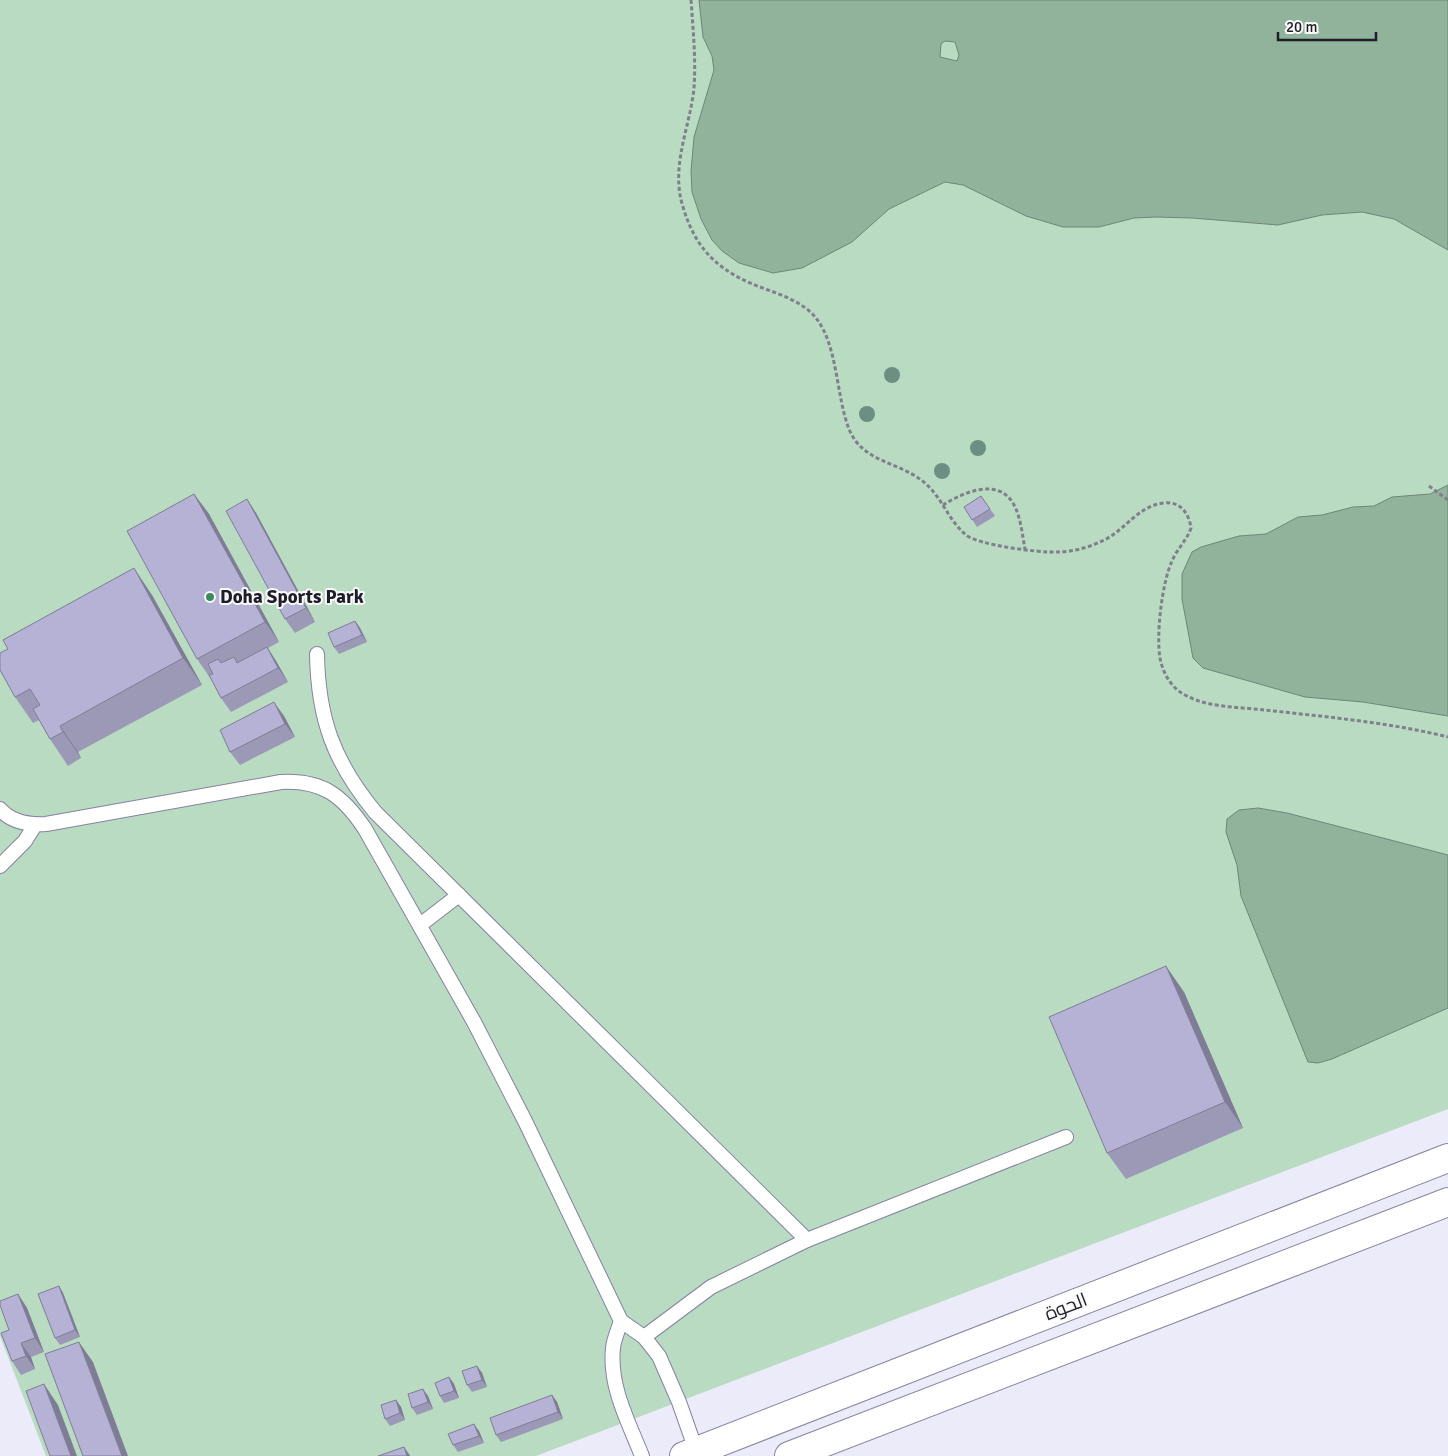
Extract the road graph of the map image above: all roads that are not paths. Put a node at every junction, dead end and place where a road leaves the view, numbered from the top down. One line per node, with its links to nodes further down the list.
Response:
1 (317, 654): 5 (lane)
2 (0, 808): 3 (lane)
3 (34, 825): 4 (lane); 6 (lane)
4 (0, 866)
5 (459, 895): 6 (lane); 10 (lane)
6 (420, 924): 11 (lane)
7 (1066, 1137): 10 (lane)
8 (1448, 1158): 13 (street, الحوة)
9 (1448, 1202): 15 (street, الحوة)
10 (807, 1240): 12 (lane)
11 (621, 1321): 12 (lane); 14 (lane)
12 (644, 1337): 13 (lane)
13 (693, 1454)
14 (642, 1456)
15 (789, 1456)

